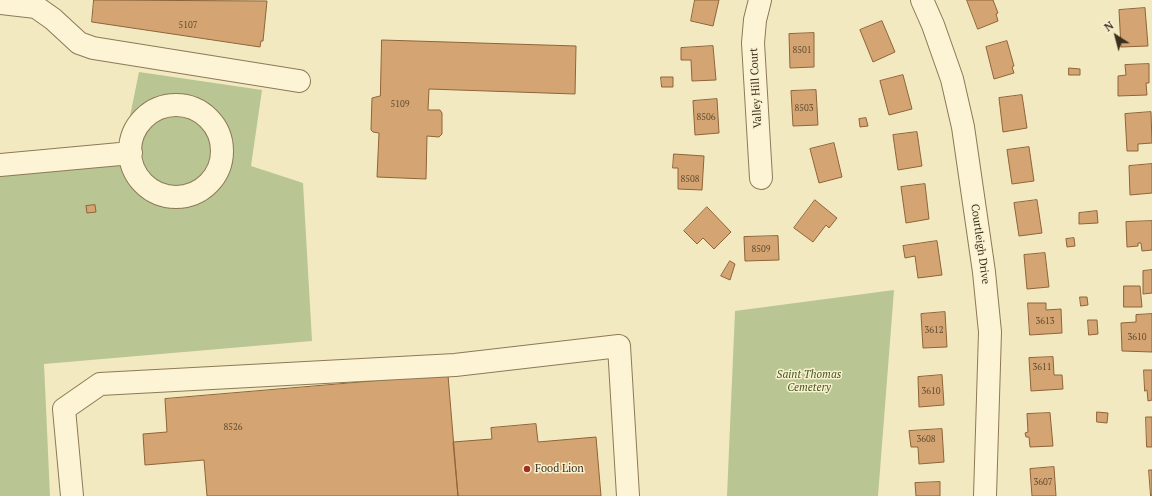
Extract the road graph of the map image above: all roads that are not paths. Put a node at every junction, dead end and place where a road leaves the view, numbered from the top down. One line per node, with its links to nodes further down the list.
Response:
1 (760, 0): 7 (street, Valley Hill Court)
2 (922, 0): 10 (street, Courtleigh Drive)
3 (0, 3): 4 (street)
4 (299, 81)
5 (130, 153): 5 (street); 6 (street)
6 (0, 166)
7 (761, 178)
8 (72, 496): 9 (street)
9 (628, 496)
10 (985, 496)

